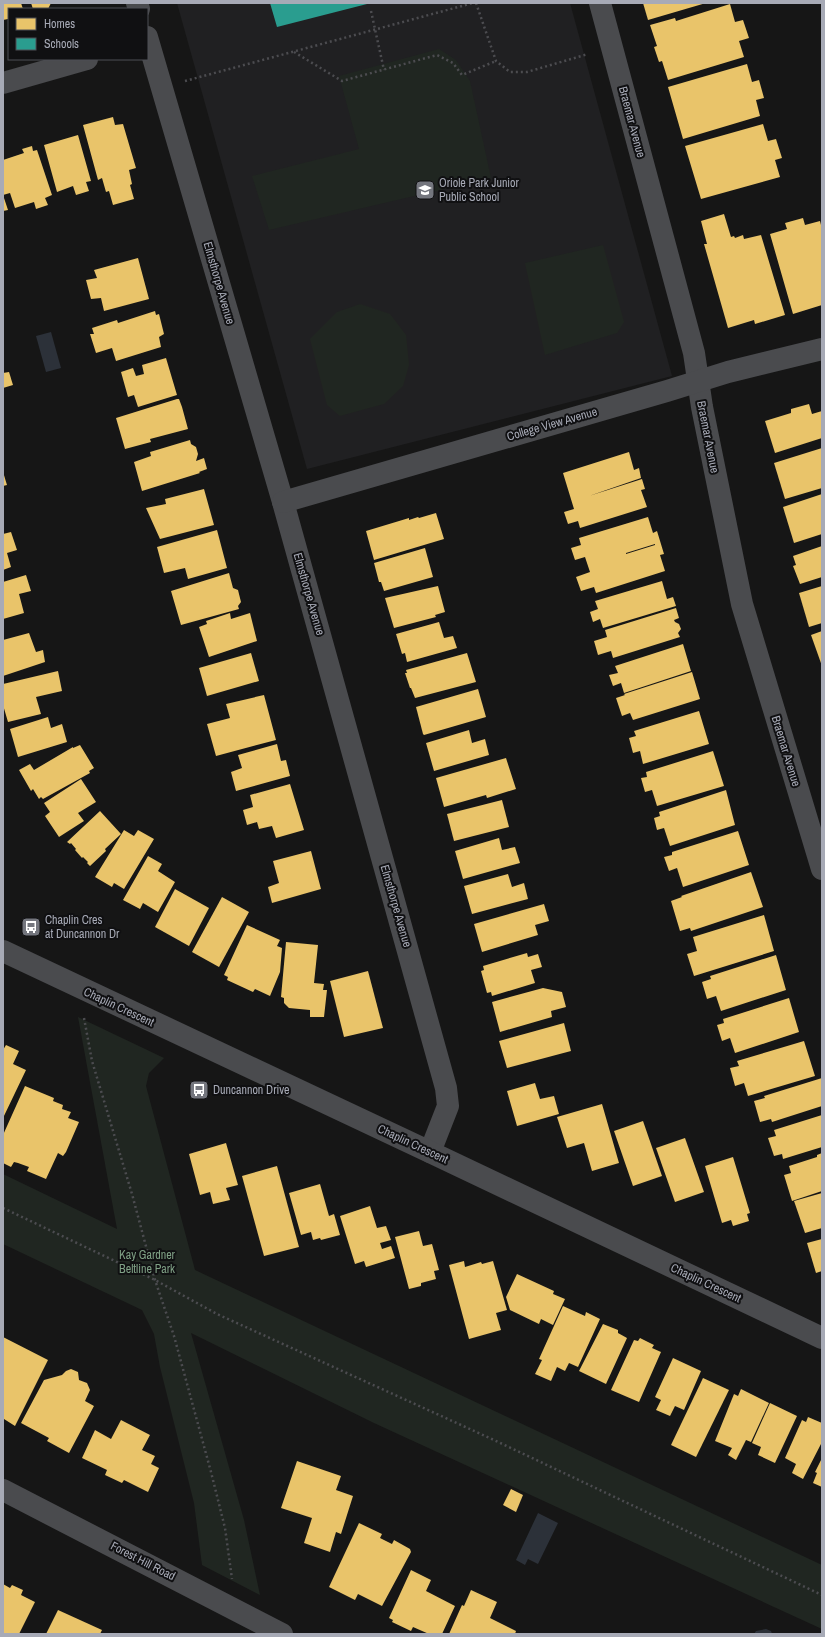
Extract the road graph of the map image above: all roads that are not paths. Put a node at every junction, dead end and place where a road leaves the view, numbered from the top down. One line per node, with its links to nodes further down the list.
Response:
1 (600, 3): 6 (street, Braemar Avenue)
2 (148, 43): 7 (street, Elmsthorpe Avenue)
3 (84, 60): 4 (street)
4 (3, 83)
5 (822, 349): 6 (street, College View Avenue)
6 (698, 381): 7 (street, College View Avenue); 8 (street, Braemar Avenue)
7 (283, 502): 10 (street, Elmsthorpe Avenue)
8 (822, 869)
9 (3, 952): 10 (street, Chaplin Crescent)
10 (430, 1152): 11 (street, Chaplin Crescent)
11 (822, 1338)
12 (3, 1490): 13 (street, Forest Hill Road)
13 (282, 1634)

